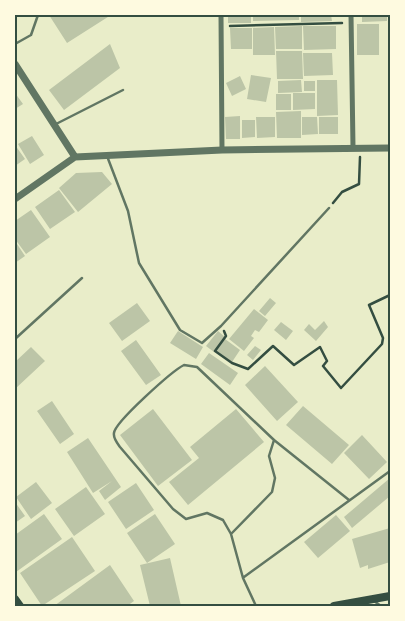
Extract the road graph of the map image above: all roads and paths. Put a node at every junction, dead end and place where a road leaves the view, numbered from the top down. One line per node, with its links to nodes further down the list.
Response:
1 (38, 15): 6 (lane)
2 (221, 15): 5 (street)
3 (350, 15): 4 (street)
4 (351, 23): 5 (path); 10 (street)
5 (221, 26): 12 (street)
6 (15, 44)
7 (15, 64): 9 (street)
8 (123, 90): 9 (lane)
9 (54, 125): 14 (street)
10 (357, 147): 11 (street); 12 (street); 16 (path)
11 (390, 148)
12 (222, 150): 13 (street)
13 (107, 156): 14 (street); 19 (lane)
14 (75, 157): 15 (street)
15 (15, 199)
16 (329, 208): 19 (lane)
17 (82, 278): 20 (lane)
18 (390, 295): 19 (path)
19 (221, 326)
20 (15, 339)
21 (274, 440): 23 (lane); 24 (lane); 24 (lane)
22 (390, 471): 23 (lane)
23 (349, 501): 25 (lane)
24 (231, 534): 25 (lane)
25 (243, 578): 30 (lane)
26 (390, 596): 28 (main road)
27 (15, 599): 29 (main road)
28 (371, 599): 31 (main road); 32 (lane)
29 (20, 606)
30 (256, 606)
31 (334, 606)
32 (381, 606)

